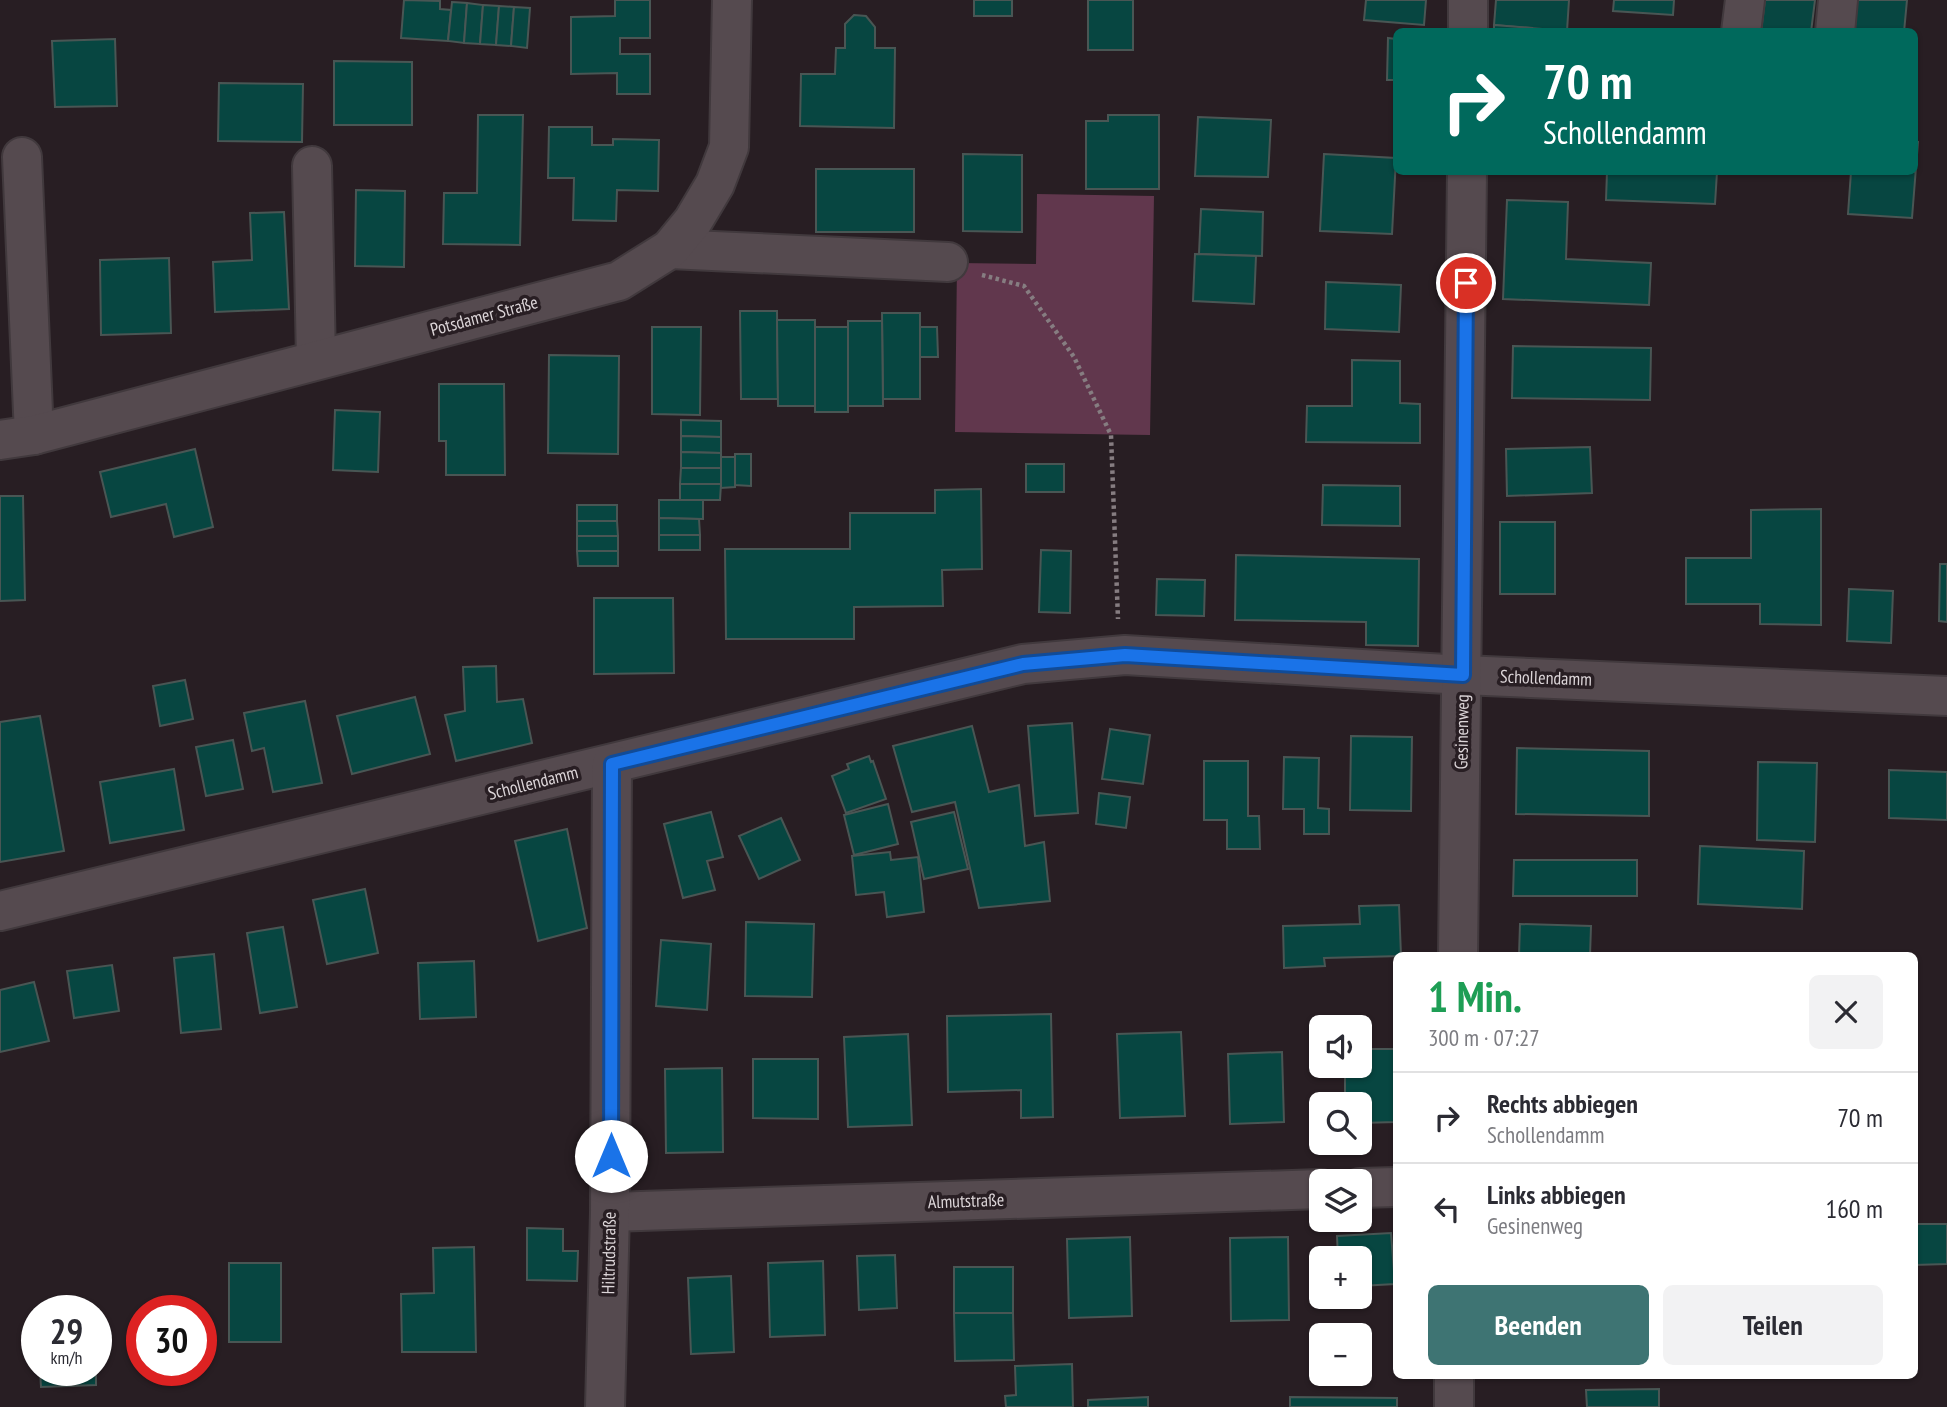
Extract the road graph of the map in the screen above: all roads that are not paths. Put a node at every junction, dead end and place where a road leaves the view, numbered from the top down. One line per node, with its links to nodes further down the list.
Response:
1 (732, 0): 11 (street, Potsdamer Straße)
2 (1468, 0): 5 (street)
3 (1745, 0): 6 (street)
4 (1838, 0): 7 (street)
5 (1468, 28)
6 (1742, 28)
7 (1835, 28)
8 (22, 157): 14 (street, Potsdamer Straße)
9 (312, 166): 13 (street)
10 (1467, 175): 15 (street, Gesinenweg)
11 (670, 249): 12 (street); 13 (street, Potsdamer Straße)
12 (948, 262)
13 (316, 360): 14 (street, Potsdamer Straße)
14 (17, 437)
15 (1463, 675): 16 (street, Schollendamm); 17 (street, Schollendamm); 19 (street, Gesinenweg)
16 (1947, 696)
17 (612, 764): 18 (street, Schollendamm); 23 (street, Hiltrudstraße)
18 (0, 911)
19 (1458, 952)
20 (1393, 1187): 21 (street)
21 (1372, 1188)
22 (1309, 1189): 23 (street, Almutstraße)
23 (611, 1212): 25 (street, Hiltrudstraße)
24 (1454, 1379): 26 (street)
25 (605, 1407)
26 (1454, 1407)

